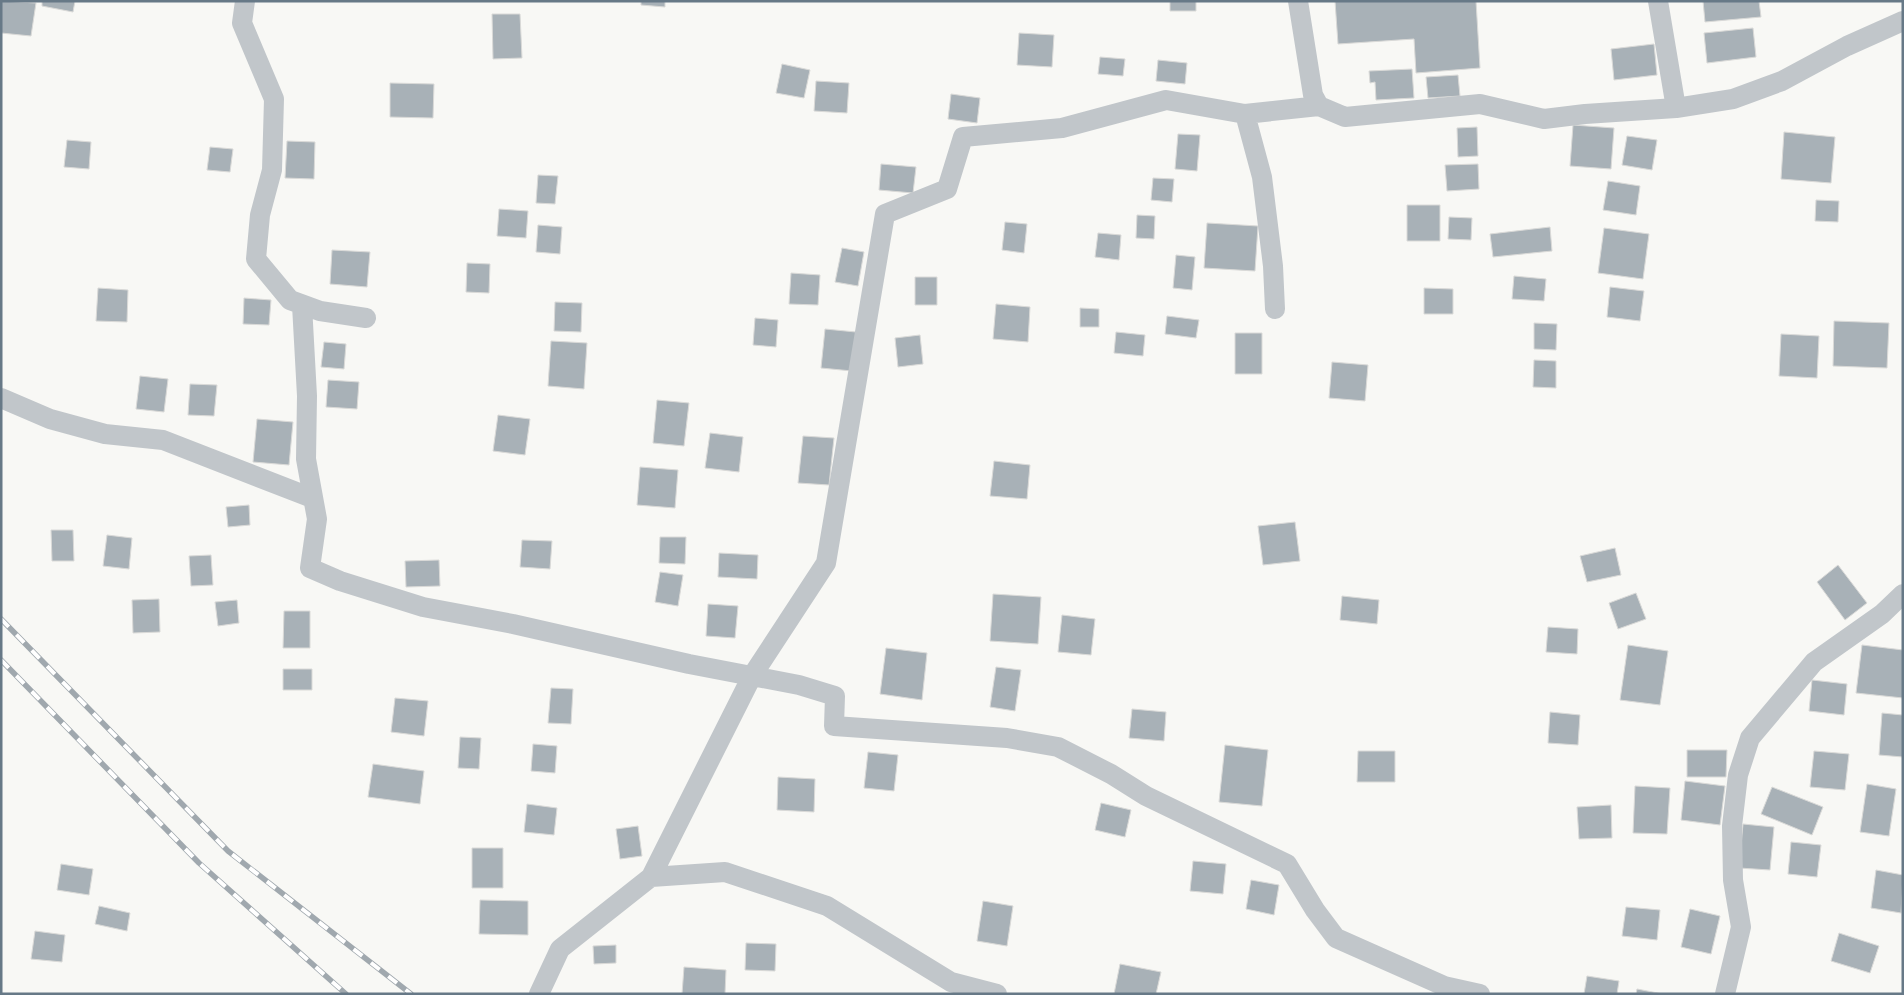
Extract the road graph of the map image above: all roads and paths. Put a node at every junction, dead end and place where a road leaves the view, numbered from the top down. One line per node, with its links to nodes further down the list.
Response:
1 (245, 1): 8 (street)
2 (1298, 1): 5 (street)
3 (1658, 1): 6 (street)
4 (1903, 21): 6 (street)
5 (1319, 106): 6 (street); 7 (street)
6 (1676, 108)
7 (1245, 114): 9 (street); 14 (street)
8 (302, 305): 10 (street); 12 (street)
9 (1275, 309)
10 (366, 318)
11 (1, 398): 12 (street)
12 (312, 498): 14 (street)
13 (1903, 594): 19 (street)
14 (752, 676): 15 (street); 18 (street)
15 (651, 877): 16 (street); 17 (street)
16 (539, 994)
17 (997, 994)
18 (1480, 994)
19 (1725, 994)

